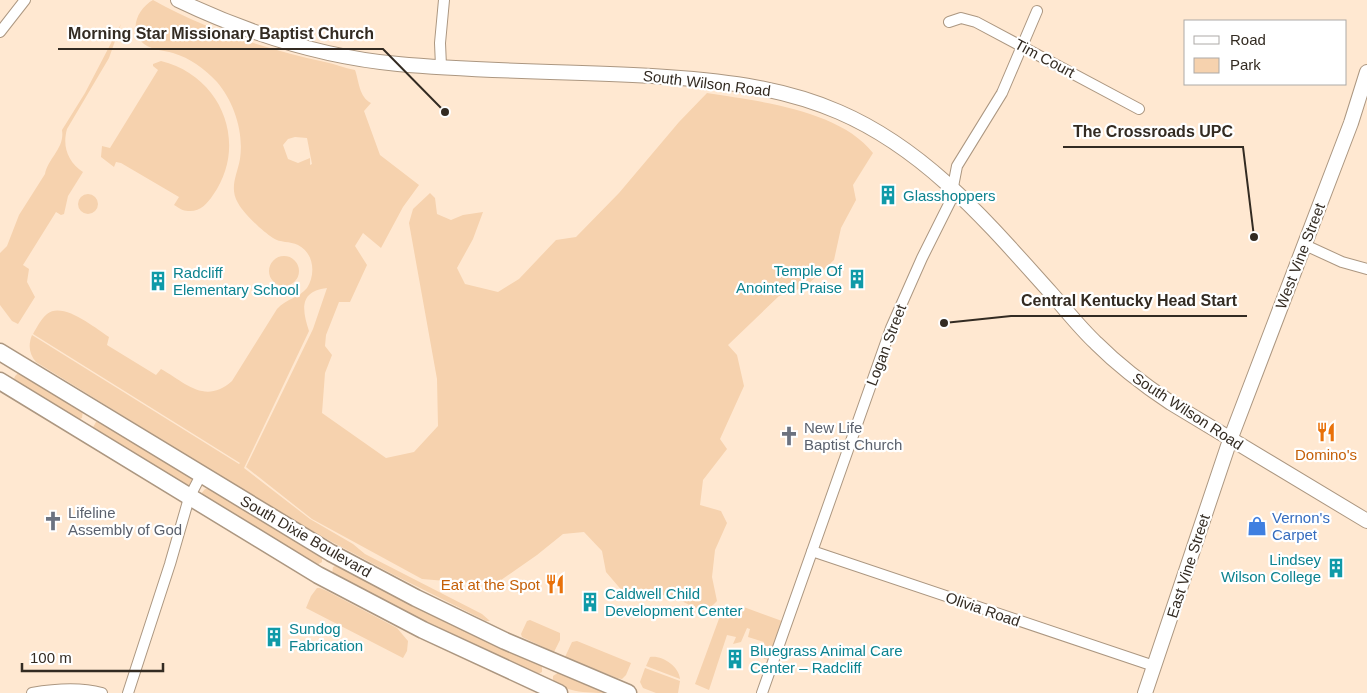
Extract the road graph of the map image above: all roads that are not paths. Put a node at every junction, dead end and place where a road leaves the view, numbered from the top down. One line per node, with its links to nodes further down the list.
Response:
1 (25, 0): 6 (street)
2 (178, 0): 8 (main road, South Wilson Road)
3 (444, 0): 8 (street)
4 (1037, 11): 7 (street, Logan Street)
5 (949, 22): 7 (street, Tim Court)
6 (0, 32)
7 (1023, 46): 10 (street, Tim Court); 11 (street, Logan Street)
8 (441, 66): 11 (main road, South Wilson Road)
9 (1367, 72): 12 (main road, West Vine Street)
10 (1139, 109)
11 (953, 188): 16 (main road, South Wilson Road); 20 (street, Logan Street)
12 (1305, 245): 13 (street); 16 (main road, West Vine Street)
13 (1367, 269)
14 (0, 352): 17 (highway, South Dixie Boulevard)
15 (0, 381): 18 (highway, South Dixie Boulevard)
16 (1230, 440): 19 (main road, South Wilson Road); 21 (main road, East Vine Street)
17 (201, 475): 18 (street); 26 (highway, South Dixie Boulevard)
18 (190, 498): 24 (street); 25 (highway, South Dixie Boulevard)
19 (1367, 521)
20 (812, 551): 21 (street, Olivia Road); 27 (street, Logan Street)
21 (1154, 666): 28 (main road, East Vine Street)
22 (32, 693): 23 (street)
23 (102, 693)
24 (128, 693)
25 (559, 693)
26 (628, 693)
27 (762, 693)
28 (1145, 693)

